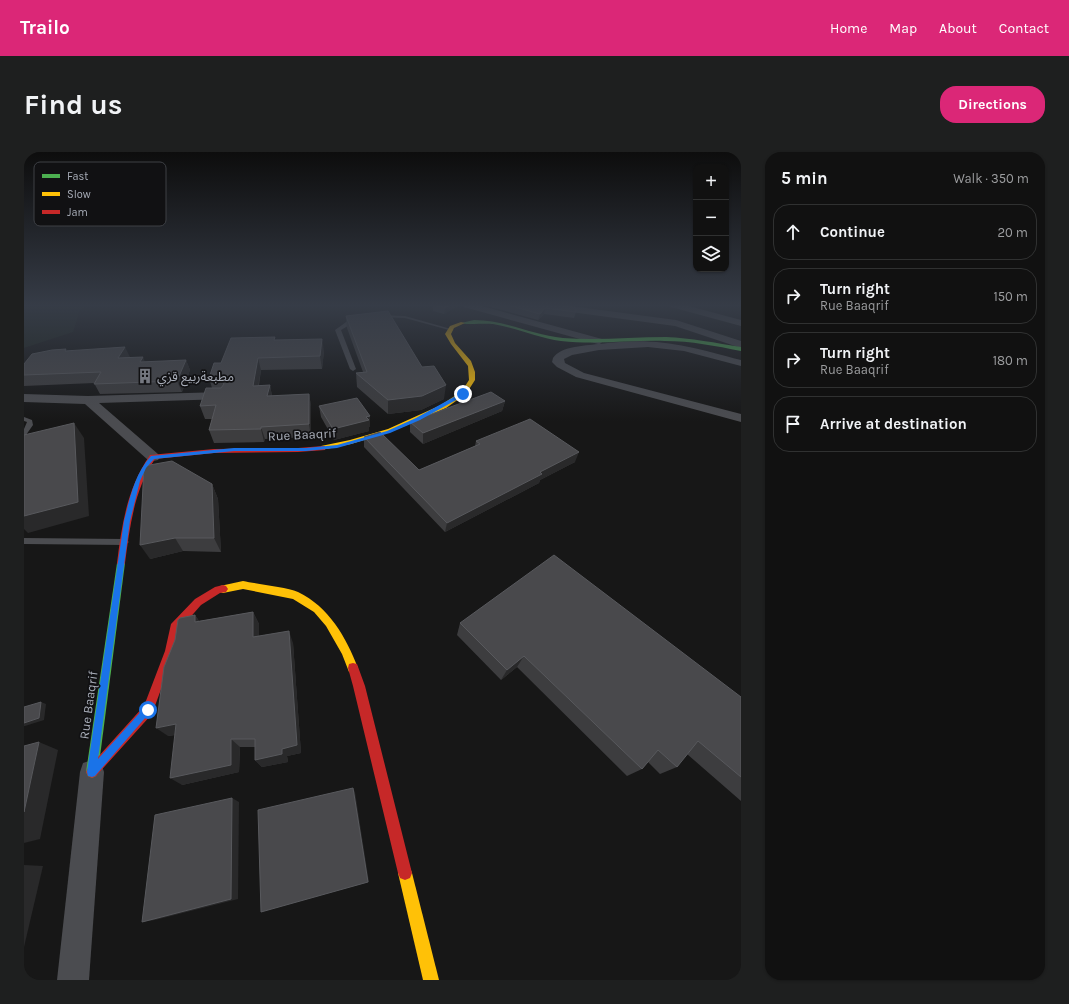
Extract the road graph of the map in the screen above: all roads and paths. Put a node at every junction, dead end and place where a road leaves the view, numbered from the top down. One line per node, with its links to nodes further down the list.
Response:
1 (343, 344): 6 (lane)
2 (452, 344): 13 (street, Rue Baaqrif)
3 (724, 344): 4 (street)
4 (741, 345)
5 (741, 363): 10 (street)
6 (353, 369)
7 (221, 396): 9 (street)
8 (24, 398): 9 (street)
9 (88, 400): 13 (street)
10 (741, 418)
11 (24, 419): 12 (lane)
12 (24, 434)
13 (153, 457): 15 (street, Rue Baaqrif)
14 (24, 541): 15 (lane)
15 (125, 542): 16 (street, Rue Baaqrif)
16 (92, 772): 17 (street); 18 (street)
17 (72, 980)
18 (431, 980)

